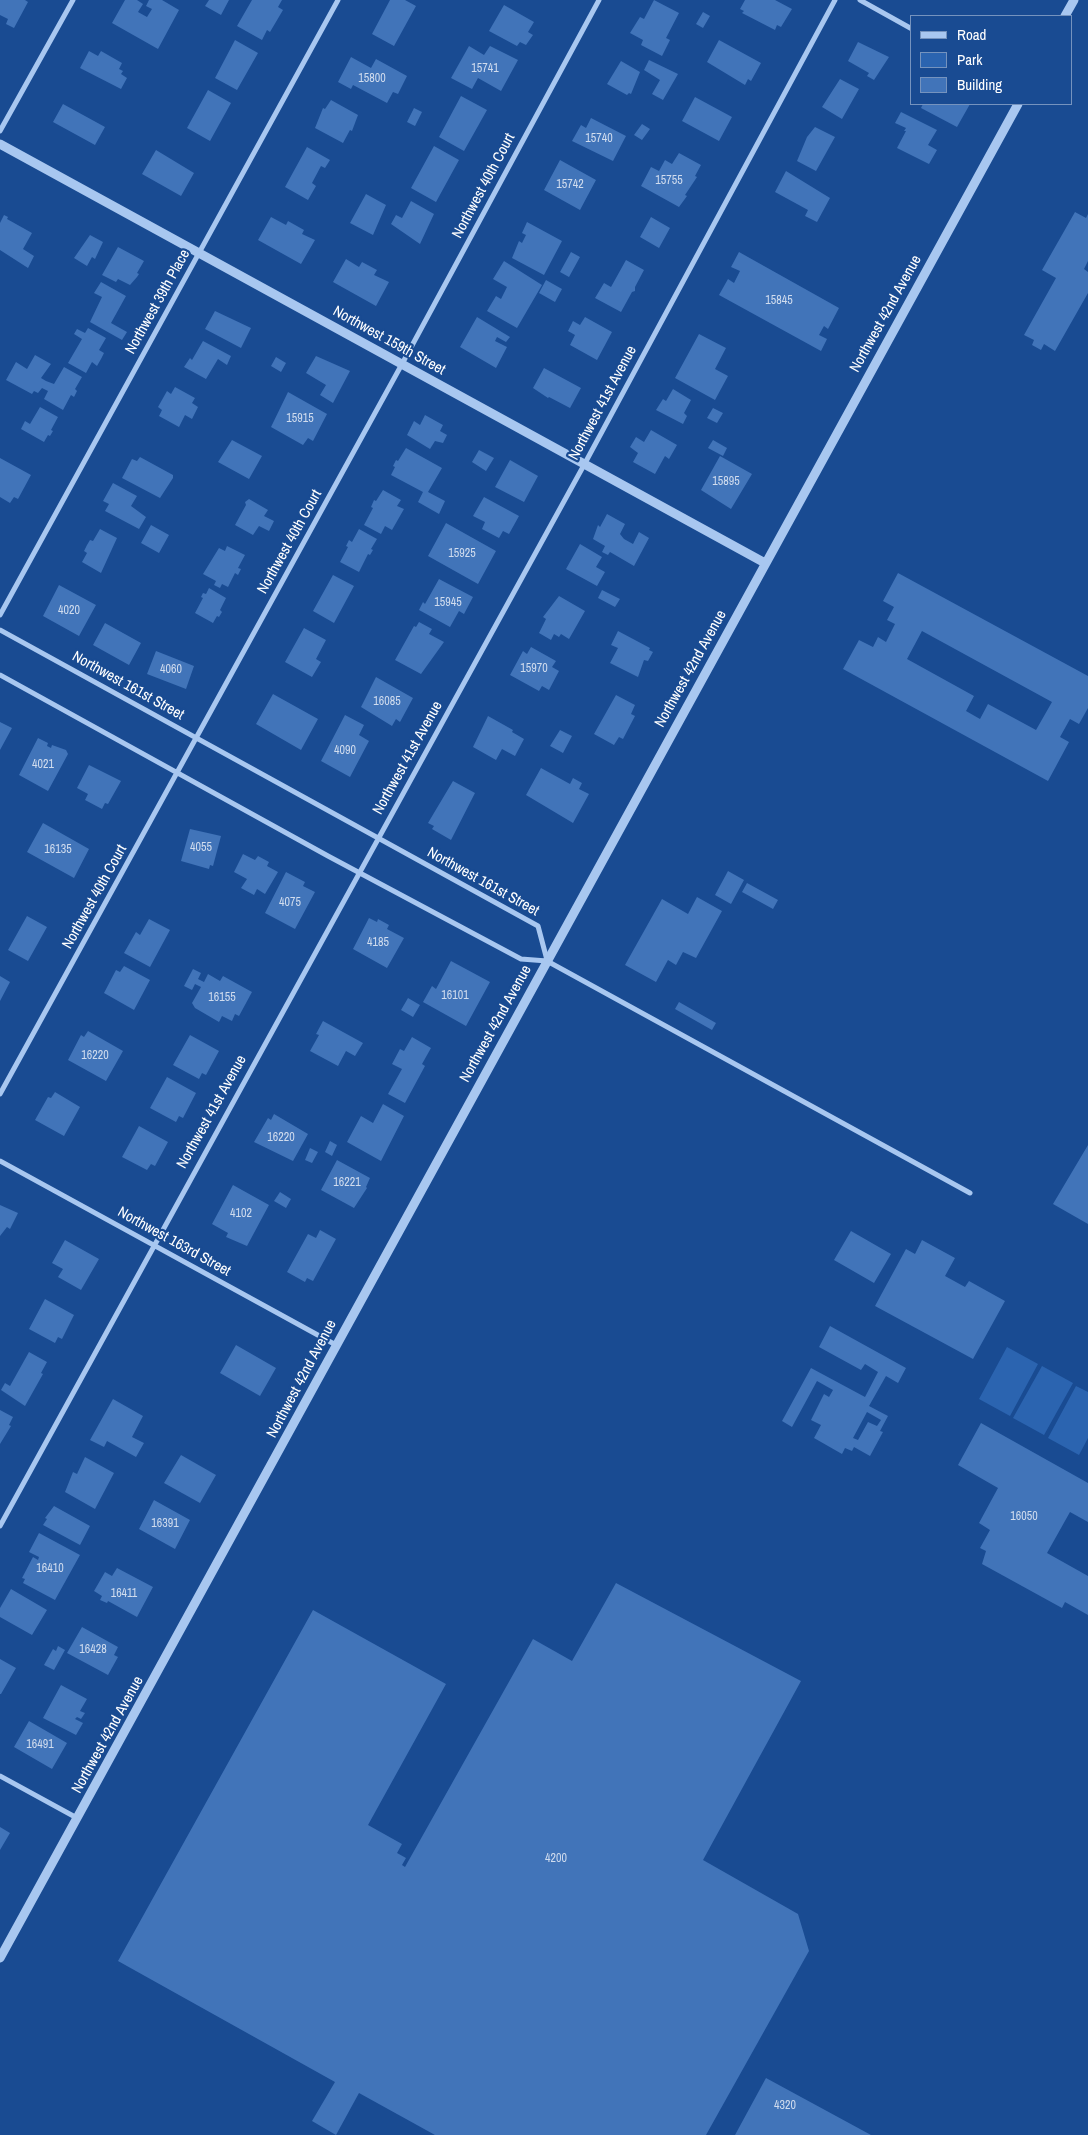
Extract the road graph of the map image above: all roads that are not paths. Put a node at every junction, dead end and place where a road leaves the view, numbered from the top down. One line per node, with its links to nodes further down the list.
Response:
1 (73, 0): 10 (street)
2 (338, 0): 12 (street, Northwest 39th Place)
3 (599, 0): 13 (street, Northwest 40th Court)
4 (835, 0): 14 (street, Northwest 41st Avenue)
5 (860, 0): 8 (street)
6 (1074, 0): 7 (street)
7 (1066, 15)
8 (910, 28)
9 (1017, 105): 15 (street, Northwest 42nd Avenue)
10 (0, 131)
11 (0, 144): 12 (street, Northwest 159th Street)
12 (199, 253): 13 (street, Northwest 159th Street); 16 (street, Northwest 39th Place)
13 (402, 364): 14 (street, Northwest 159th Street); 19 (street, Northwest 40th Court)
14 (584, 465): 15 (street, Northwest 159th Street); 21 (street, Northwest 41st Avenue)
15 (765, 563): 23 (street, Northwest 42nd Avenue)
16 (0, 615)
17 (0, 630): 19 (street, Northwest 161st Street)
18 (0, 675): 20 (street)
19 (196, 738): 20 (street, Northwest 40th Court); 21 (street, Northwest 161st Street)
20 (178, 773): 22 (street); 24 (street, Northwest 40th Court)
21 (378, 838): 22 (street, Northwest 41st Avenue); 23 (street, Northwest 161st Street)
22 (360, 872): 23 (street); 27 (street, Northwest 41st Avenue)
23 (547, 961): 26 (street); 28 (street, Northwest 42nd Avenue)
24 (0, 1094)
25 (0, 1161): 27 (street, Northwest 163rd Street)
26 (970, 1193)
27 (153, 1245): 28 (street, Northwest 163rd Street); 29 (street, Northwest 41st Avenue)
28 (336, 1345): 31 (street, Northwest 42nd Avenue)
29 (0, 1526)
30 (0, 1776): 31 (street)
31 (77, 1818): 32 (street, Northwest 42nd Avenue)
32 (0, 1958)

